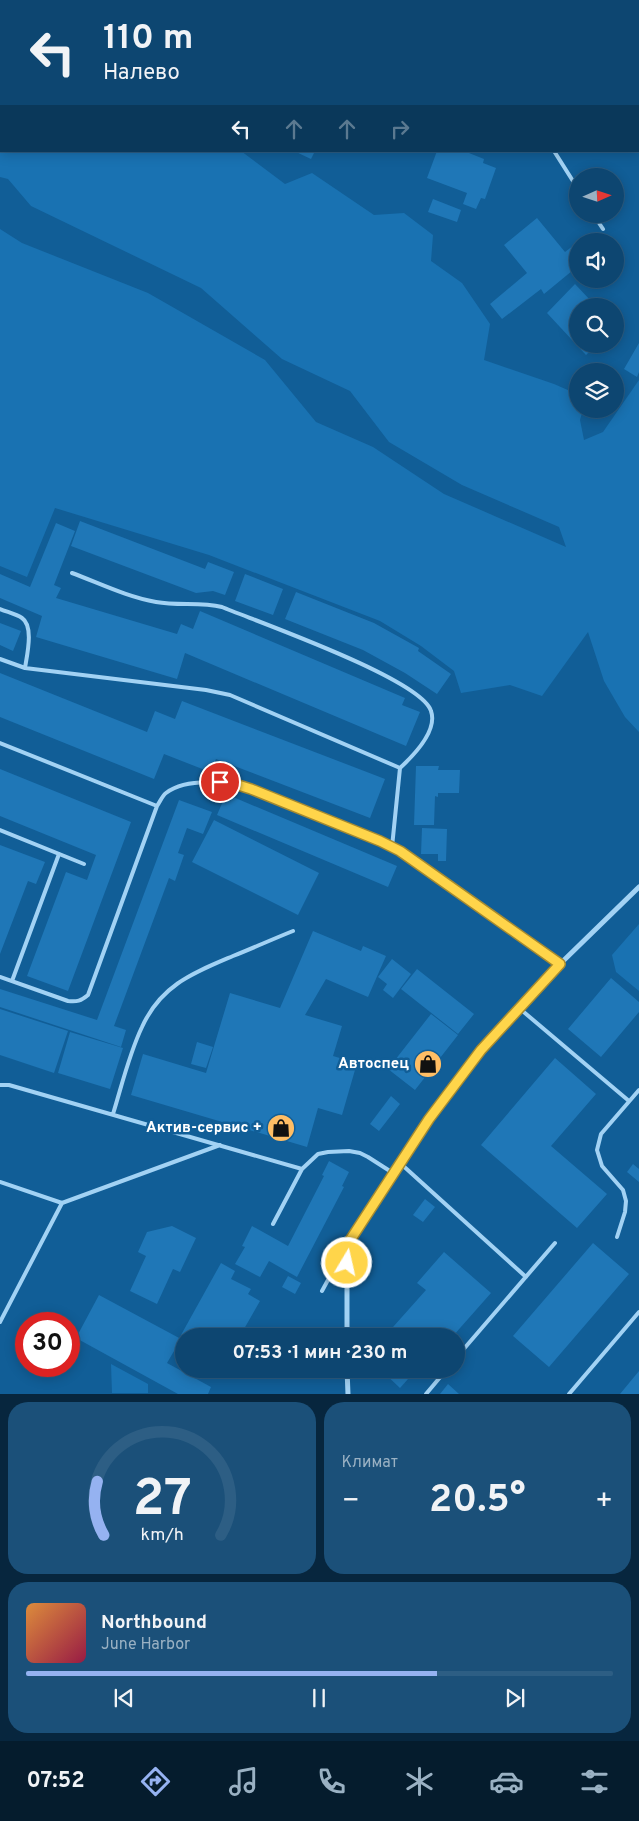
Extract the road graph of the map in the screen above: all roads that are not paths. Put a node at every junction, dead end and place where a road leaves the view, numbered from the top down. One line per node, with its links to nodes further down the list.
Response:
1 (555, 152): 2 (lane)
2 (569, 175)
3 (599, 223): 4 (lane)
4 (603, 229)
5 (72, 573): 10 (lane)
6 (0, 609): 8 (lane)
7 (0, 659): 8 (lane)
8 (25, 668): 10 (lane)
9 (0, 742): 11 (lane)
10 (400, 768): 13 (lane)
11 (157, 806): 13 (lane); 20 (lane)
12 (0, 830): 14 (lane)
13 (392, 847): 18 (lane)
14 (59, 854): 15 (lane); 20 (lane)
15 (84, 864)
16 (639, 887): 18 (street)
17 (293, 931): 25 (lane)
18 (560, 964): 21 (street)
19 (0, 977): 20 (lane)
20 (12, 981)
21 (519, 1008): 24 (lane); 27 (street)
22 (0, 1085): 25 (lane)
23 (639, 1090): 24 (lane)
24 (629, 1101): 33 (lane)
25 (113, 1114): 26 (lane)
26 (220, 1145): 28 (lane); 31 (lane)
27 (400, 1163): 29 (street); 36 (lane)
28 (302, 1169): 29 (lane); 32 (lane)
29 (393, 1173): 35 (street)
30 (0, 1182): 31 (lane)
31 (62, 1203): 39 (lane)
32 (273, 1224)
33 (617, 1237)
34 (555, 1243): 36 (lane)
35 (347, 1245): 37 (lane); 40 (street)
36 (526, 1277): 41 (lane)
37 (322, 1291)
38 (639, 1312): 46 (lane)
39 (0, 1322)
40 (347, 1328)
41 (465, 1348)
42 (347, 1378): 44 (street)
43 (439, 1378): 45 (lane)
44 (348, 1394)
45 (426, 1394)
46 (569, 1394)

